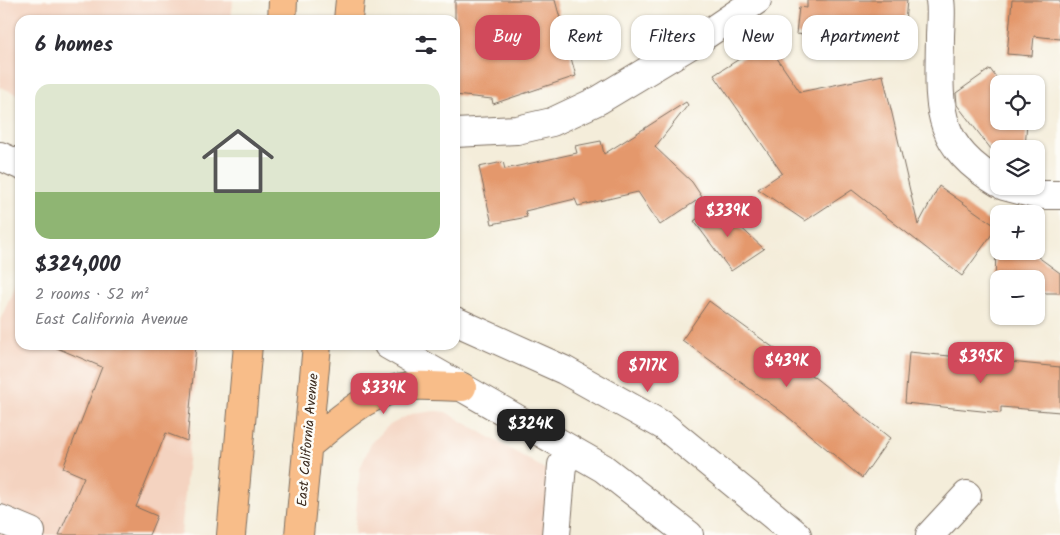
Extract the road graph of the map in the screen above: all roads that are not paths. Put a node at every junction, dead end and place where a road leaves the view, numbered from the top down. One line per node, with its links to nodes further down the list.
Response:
1 (284, 0): 5 (main road)
2 (350, 0): 6 (main road)
3 (757, 0): 7 (street)
4 (940, 0): 10 (street)
5 (282, 15)
6 (348, 15)
7 (460, 133)
8 (0, 156): 9 (street)
9 (15, 163)
10 (990, 178)
11 (1045, 195): 12 (street)
12 (1060, 195)
13 (460, 323): 27 (street)
14 (248, 350): 23 (main road)
15 (317, 350): 18 (main road, East California Avenue)
16 (397, 350): 17 (street)
17 (462, 387): 18 (main road); 19 (street)
18 (308, 446): 24 (main road, East California Avenue)
19 (573, 451): 25 (street); 26 (street)
20 (967, 494): 28 (street)
21 (0, 519): 22 (street)
22 (31, 532)
23 (232, 535)
24 (299, 535)
25 (556, 535)
26 (689, 535)
27 (797, 535)
28 (930, 535)

